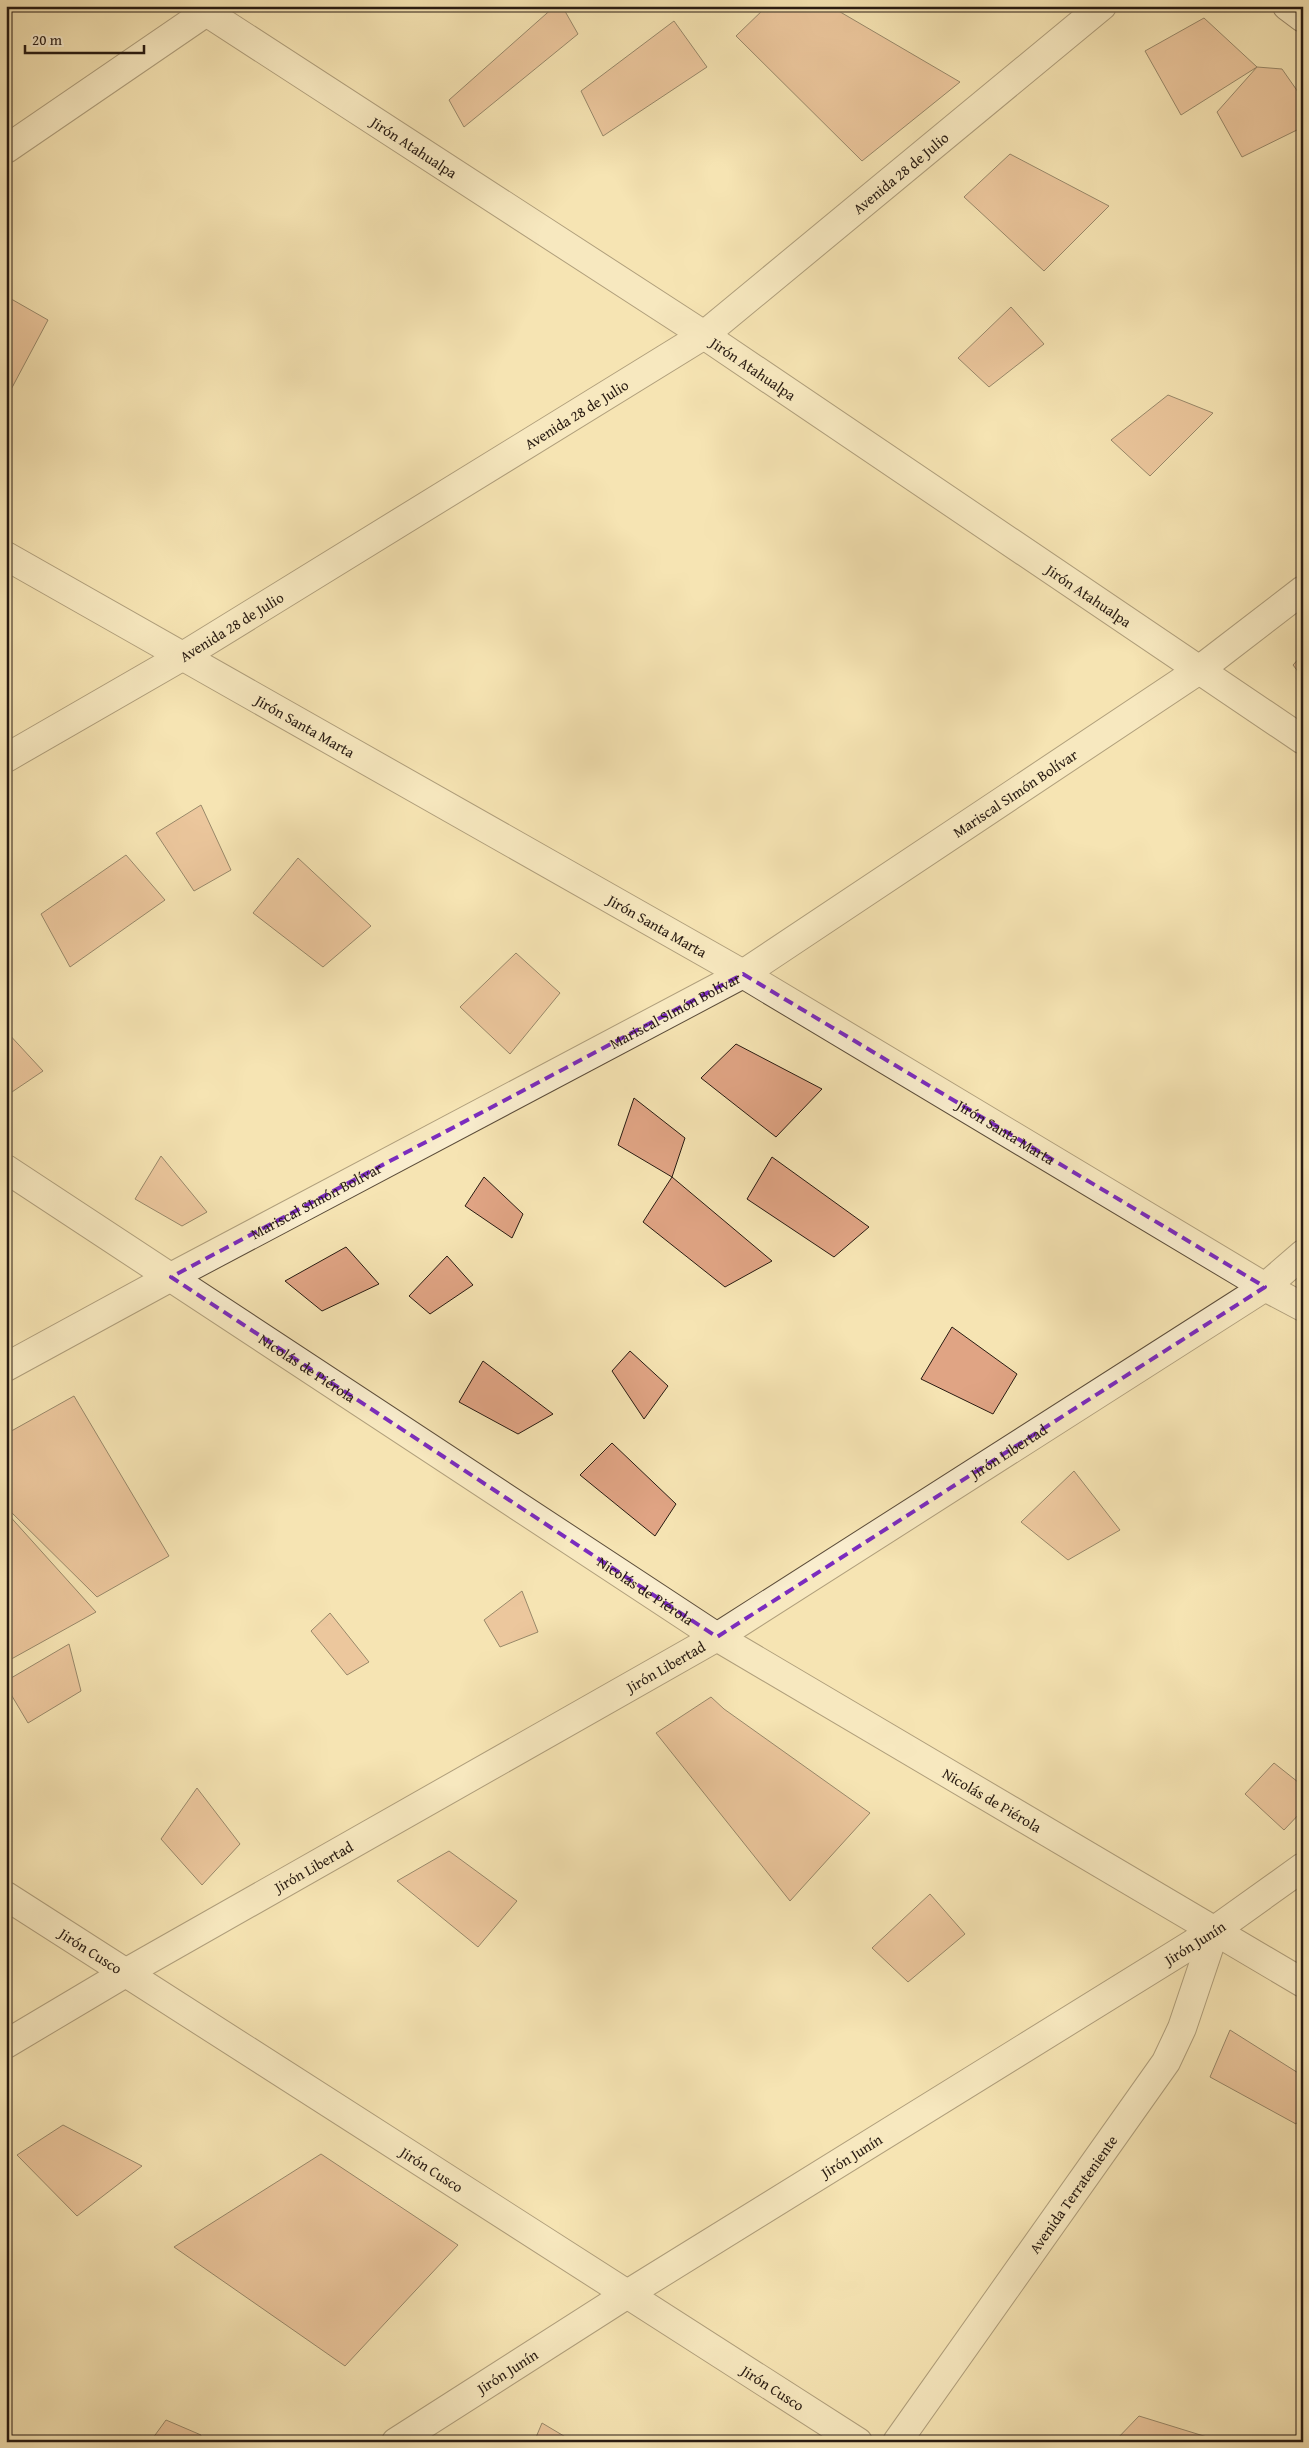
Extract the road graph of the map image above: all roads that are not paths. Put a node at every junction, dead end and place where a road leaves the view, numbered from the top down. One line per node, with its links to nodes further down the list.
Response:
1 (1102, 6): 6 (street, Avenida 28 de Julio)
2 (1287, 6): 4 (street)
3 (207, 9): 5 (street); 6 (street, Jirón Atahualpa)
4 (1303, 18)
5 (6, 149)
6 (704, 335): 9 (street, Avenida 28 de Julio); 10 (street, Jirón Atahualpa)
7 (6, 556): 9 (street, Jirón Santa Marta)
8 (1303, 590): 10 (street, Mariscal SImón Bolívar)
9 (184, 656): 12 (street, Avenida 28 de Julio); 13 (street, Jirón Santa Marta)
10 (1199, 670): 11 (street, Jirón Atahualpa); 13 (street, Mariscal SImón Bolívar)
11 (1303, 740)
12 (6, 758)
13 (743, 974): 16 (street, Mariscal SImón Bolívar); 17 (street, Jirón Santa Marta)
14 (6, 1169): 16 (street, Nicolás de Piérola)
15 (1303, 1254): 17 (street, Jirón Libertad)
16 (171, 1278): 19 (street, Mariscal SImón Bolívar); 20 (street, Nicolás de Piérola)
17 (1265, 1286): 18 (street, Jirón Santa Marta); 20 (street, Jirón Libertad)
18 (1303, 1307)
19 (6, 1367)
20 (717, 1637): 23 (street, Nicolás de Piérola); 24 (street, Jirón Libertad)
21 (1303, 1867): 23 (street, Jirón Junín)
22 (6, 1896): 24 (street, Jirón Cusco)
23 (1215, 1930): 25 (street, Nicolás de Piérola); 27 (street, Jirón Junín); 30 (street, Avenida Terrateniente)
24 (127, 1972): 26 (street, Jirón Libertad); 27 (street, Jirón Cusco)
25 (1303, 1983)
26 (6, 2044)
27 (628, 2293): 28 (street, Jirón Junín); 29 (street, Jirón Cusco)
28 (396, 2442)
29 (858, 2442)
30 (897, 2442)

